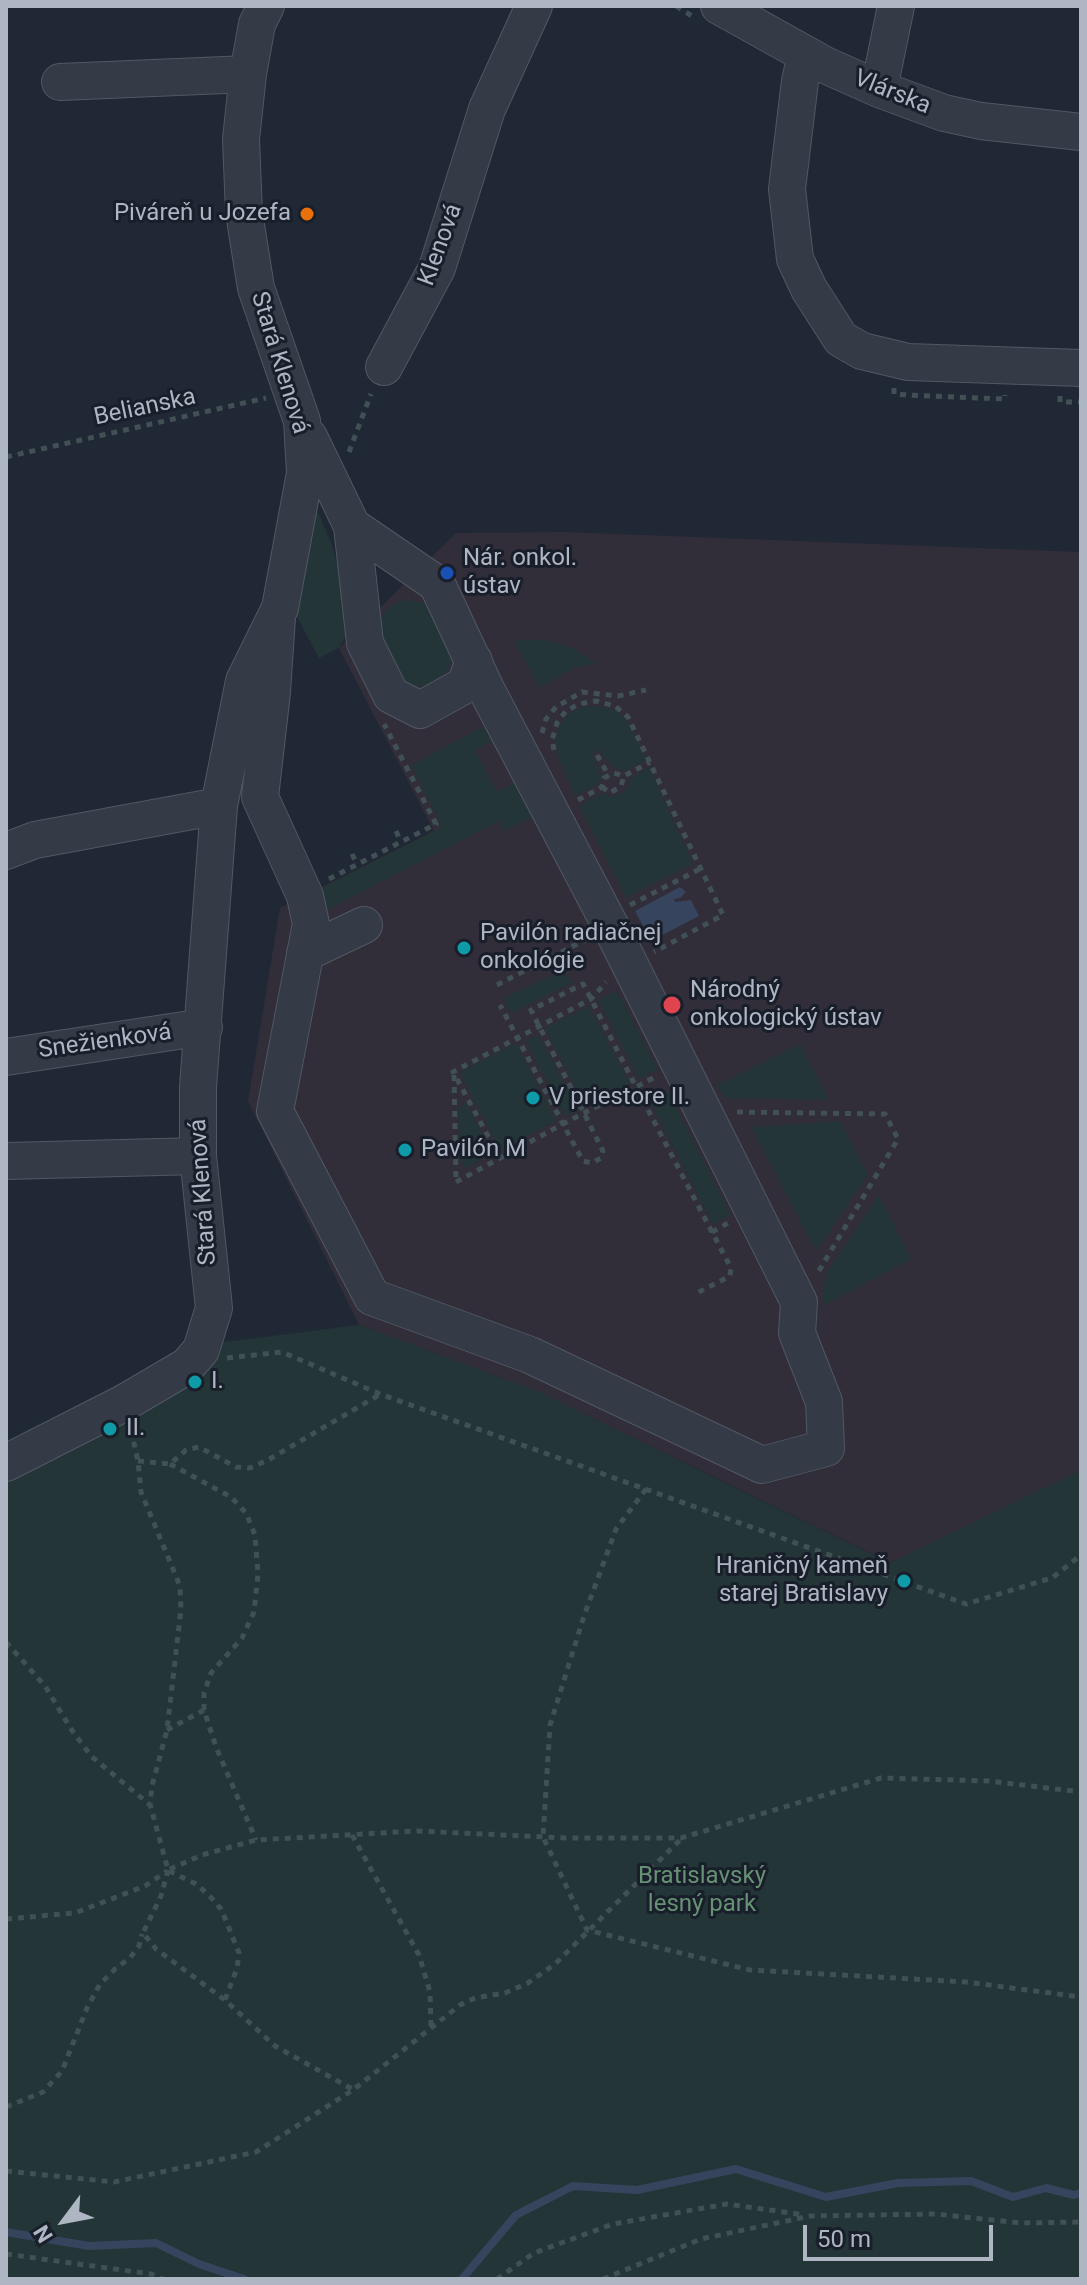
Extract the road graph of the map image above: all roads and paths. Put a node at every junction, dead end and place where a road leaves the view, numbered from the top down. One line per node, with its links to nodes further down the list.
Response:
1 (534, 6): 10 (street, Klenová)
2 (719, 6): 5 (street, Vlárska)
3 (896, 6): 8 (street)
4 (257, 12): 6 (street, Stará Klenová)
5 (806, 55): 8 (street, Vlárska); 11 (street)
6 (248, 74): 7 (street); 12 (street, Stará Klenová)
7 (60, 82)
8 (879, 89): 9 (street, Vlárska)
9 (1081, 132)
10 (384, 367): 14 (path)
11 (1081, 368)
12 (296, 407): 13 (path, Belianska); 14 (street); 16 (street, Stará Klenová)
13 (6, 457)
14 (322, 465): 15 (street)
15 (352, 526): 17 (street); 17 (street)
16 (277, 617): 28 (street, Stará Klenová); 35 (street)
17 (474, 661): 47 (street)
18 (646, 690): 20 (path)
19 (379, 716): 30 (path)
20 (542, 745)
21 (597, 755): 24 (path)
22 (555, 760): 23 (path)
23 (650, 762): 25 (path); 34 (path)
24 (609, 776): 25 (path); 26 (path)
25 (624, 776): 26 (path)
26 (602, 787): 27 (path)
27 (569, 804)
28 (219, 806): 31 (street); 44 (street, Stará Klenová)
29 (396, 831): 30 (path)
30 (401, 842): 33 (path)
31 (6, 851)
32 (352, 854): 33 (path)
33 (357, 864): 35 (path)
34 (700, 869): 36 (path); 39 (path)
35 (303, 891): 38 (street)
36 (622, 909)
37 (364, 925): 38 (street)
38 (305, 953): 57 (street)
39 (646, 956)
40 (613, 975): 41 (path)
41 (591, 999): 43 (path); 43 (path); 49 (path)
42 (500, 1005): 45 (path)
43 (539, 1026): 45 (path); 51 (path)
44 (204, 1027): 46 (street, Snežienková); 53 (street, Stará Klenová)
45 (518, 1037): 48 (path); 52 (path)
46 (6, 1057)
47 (680, 1063): 49 (path); 50 (street)
48 (453, 1072): 54 (path); 54 (path)
49 (636, 1087): 51 (path); 56 (path)
50 (704, 1111): 57 (street); 57 (path)
51 (584, 1113): 52 (path); 52 (path)
52 (563, 1124): 54 (path)
53 (198, 1156): 55 (street); 58 (street, Stará Klenová)
54 (500, 1158)
55 (6, 1161)
56 (695, 1294)
57 (799, 1302)
58 (201, 1350): 59 (path); 60 (street)
59 (380, 1394): 63 (path); 64 (path)
60 (124, 1403): 61 (path); 62 (street)
61 (138, 1461): 63 (path); 68 (path)
62 (6, 1463)
63 (170, 1464): 67 (path)
64 (646, 1489): 65 (path); 72 (path)
65 (1081, 1555)
66 (6, 1642): 70 (path)
67 (204, 1710): 68 (path); 74 (path)
68 (167, 1730): 70 (path)
69 (1081, 1792): 73 (path)
70 (150, 1804): 75 (path)
71 (352, 1835): 72 (path); 74 (path); 81 (path)
72 (543, 1837): 73 (path); 77 (path)
73 (681, 1838): 77 (path)
74 (256, 1840): 75 (path)
75 (168, 1870): 76 (path); 78 (path); 80 (path)
76 (6, 1919)
77 (587, 1930): 79 (path); 81 (path)
78 (143, 1933): 80 (path); 83 (path)
79 (1081, 1997)
80 (225, 2000): 82 (path)
81 (431, 2027): 82 (path)
82 (353, 2090): 84 (path)
83 (6, 2107)
84 (6, 2171)
85 (810, 2216): 86 (path); 89 (path); 90 (path)
86 (1081, 2222)
87 (6, 2254): 88 (path)
88 (163, 2279)
89 (497, 2279)
90 (603, 2279)

